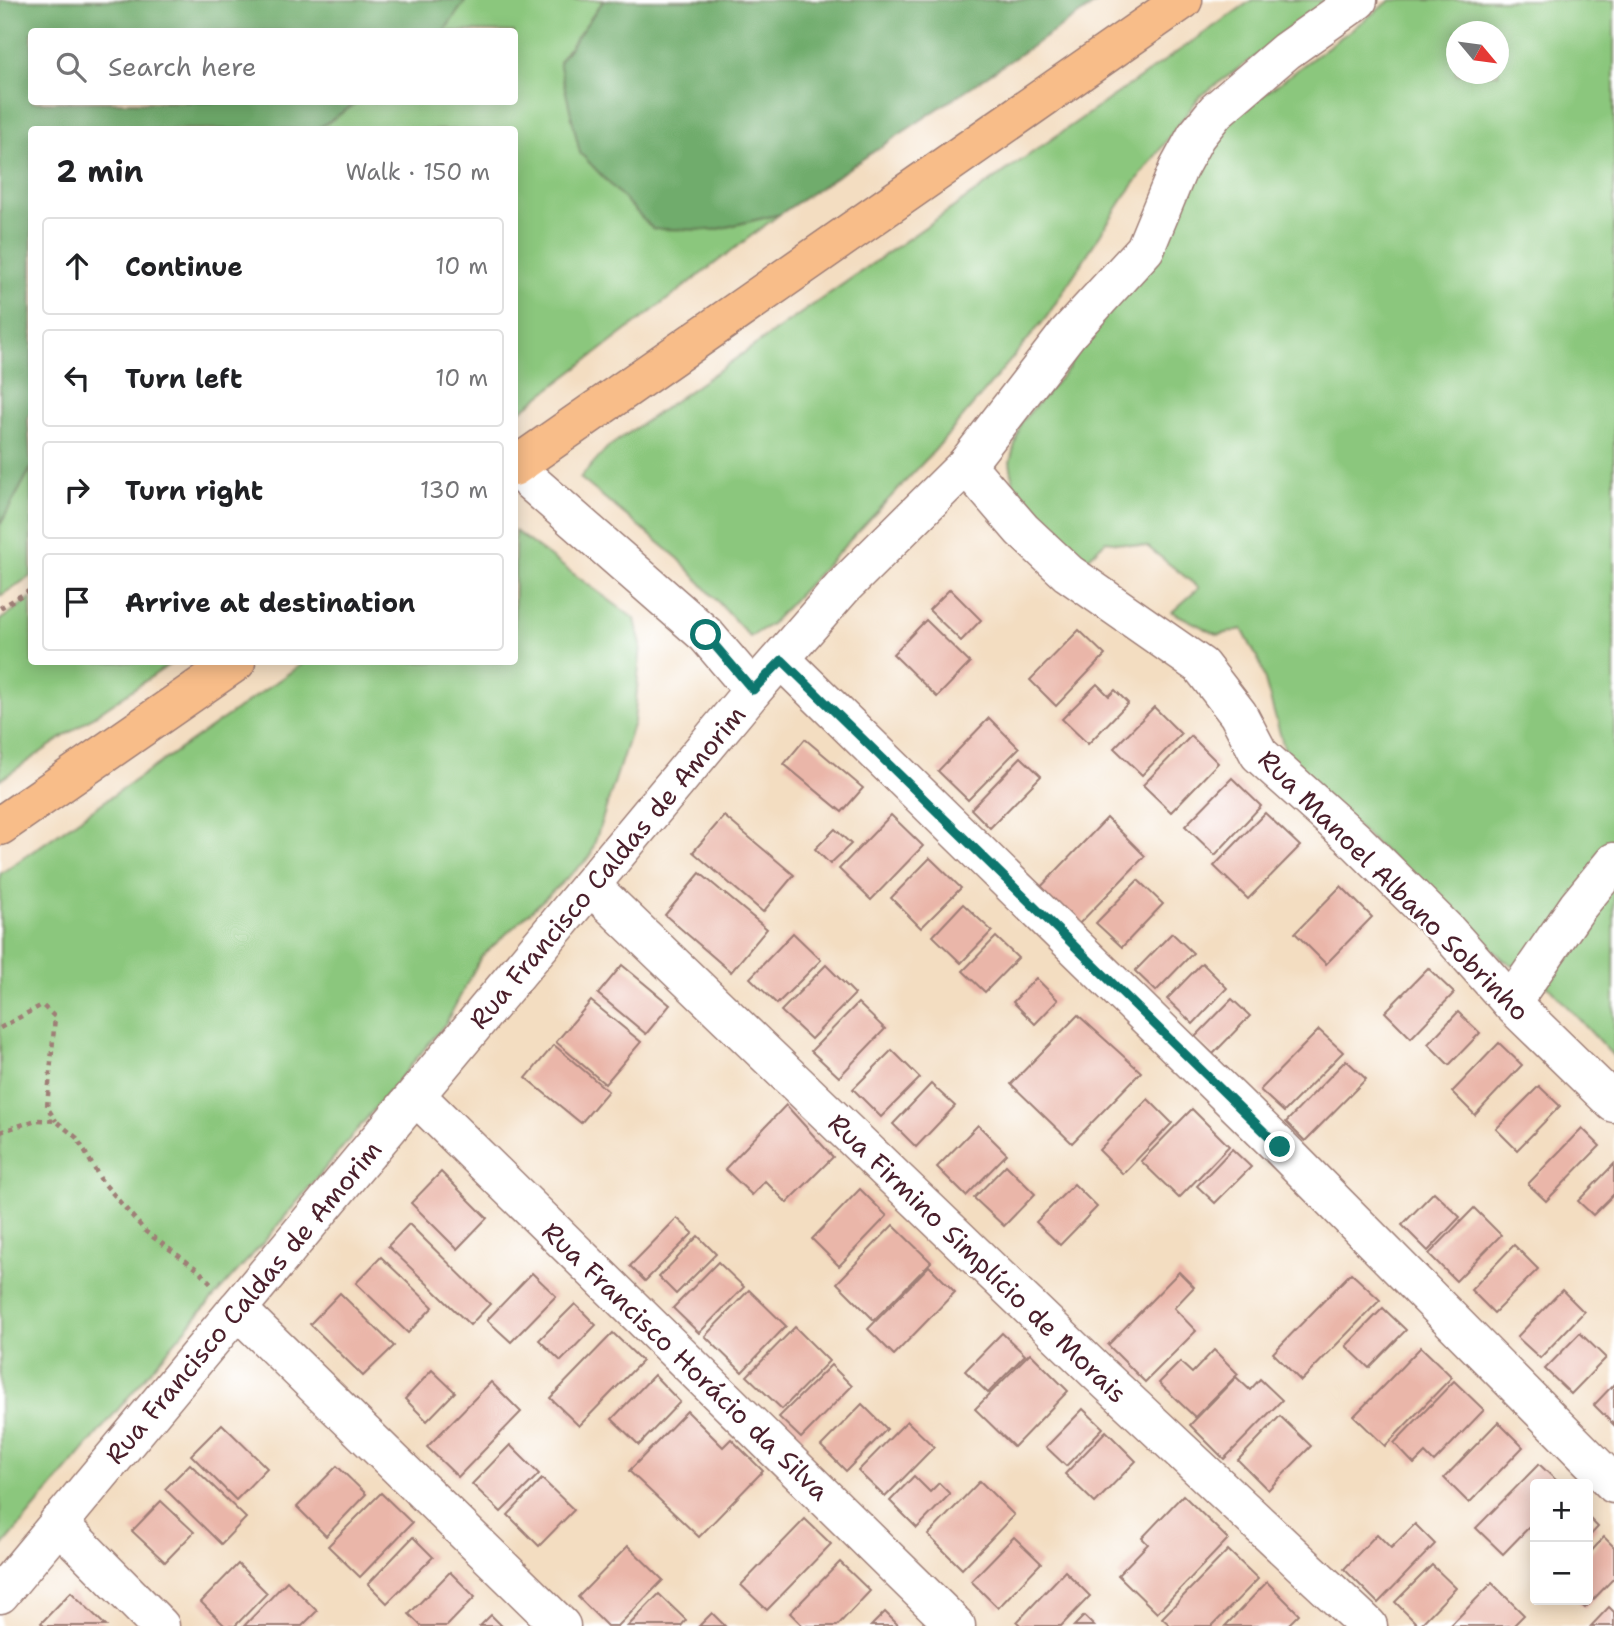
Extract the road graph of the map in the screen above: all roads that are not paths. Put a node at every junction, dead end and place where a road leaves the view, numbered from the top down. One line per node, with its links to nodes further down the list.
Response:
1 (1183, 0): 3 (highway)
2 (1358, 0): 4 (street, Rua Francisco Caldas de Amorim)
3 (518, 464)
4 (966, 465): 6 (street, Rua Francisco Caldas de Amorim); 12 (street, Rua Manoel Albano Sobrinho)
5 (518, 470): 8 (street)
6 (782, 660): 8 (street, Rua Francisco Caldas de Amorim); 16 (street)
7 (232, 665): 9 (highway)
8 (753, 690): 11 (street, Rua Francisco Caldas de Amorim)
9 (0, 826)
10 (1614, 862): 12 (street)
11 (591, 886): 13 (street, Rua Francisco Caldas de Amorim); 22 (street, Rua Firmino Simplício de Morais)
12 (1511, 1003): 14 (street, Rua Manoel Albano Sobrinho)
13 (416, 1096): 15 (street, Rua Francisco Caldas de Amorim); 21 (street, Rua Francisco Horácio da Silva)
14 (1614, 1103)
15 (237, 1309): 17 (street, Rua Francisco Caldas de Amorim); 20 (street)
16 (1614, 1484)
17 (58, 1523): 18 (street, Rua Francisco Caldas de Amorim); 19 (street)
18 (0, 1594)
19 (160, 1626)
20 (561, 1626)
21 (956, 1626)
22 (1368, 1626)

